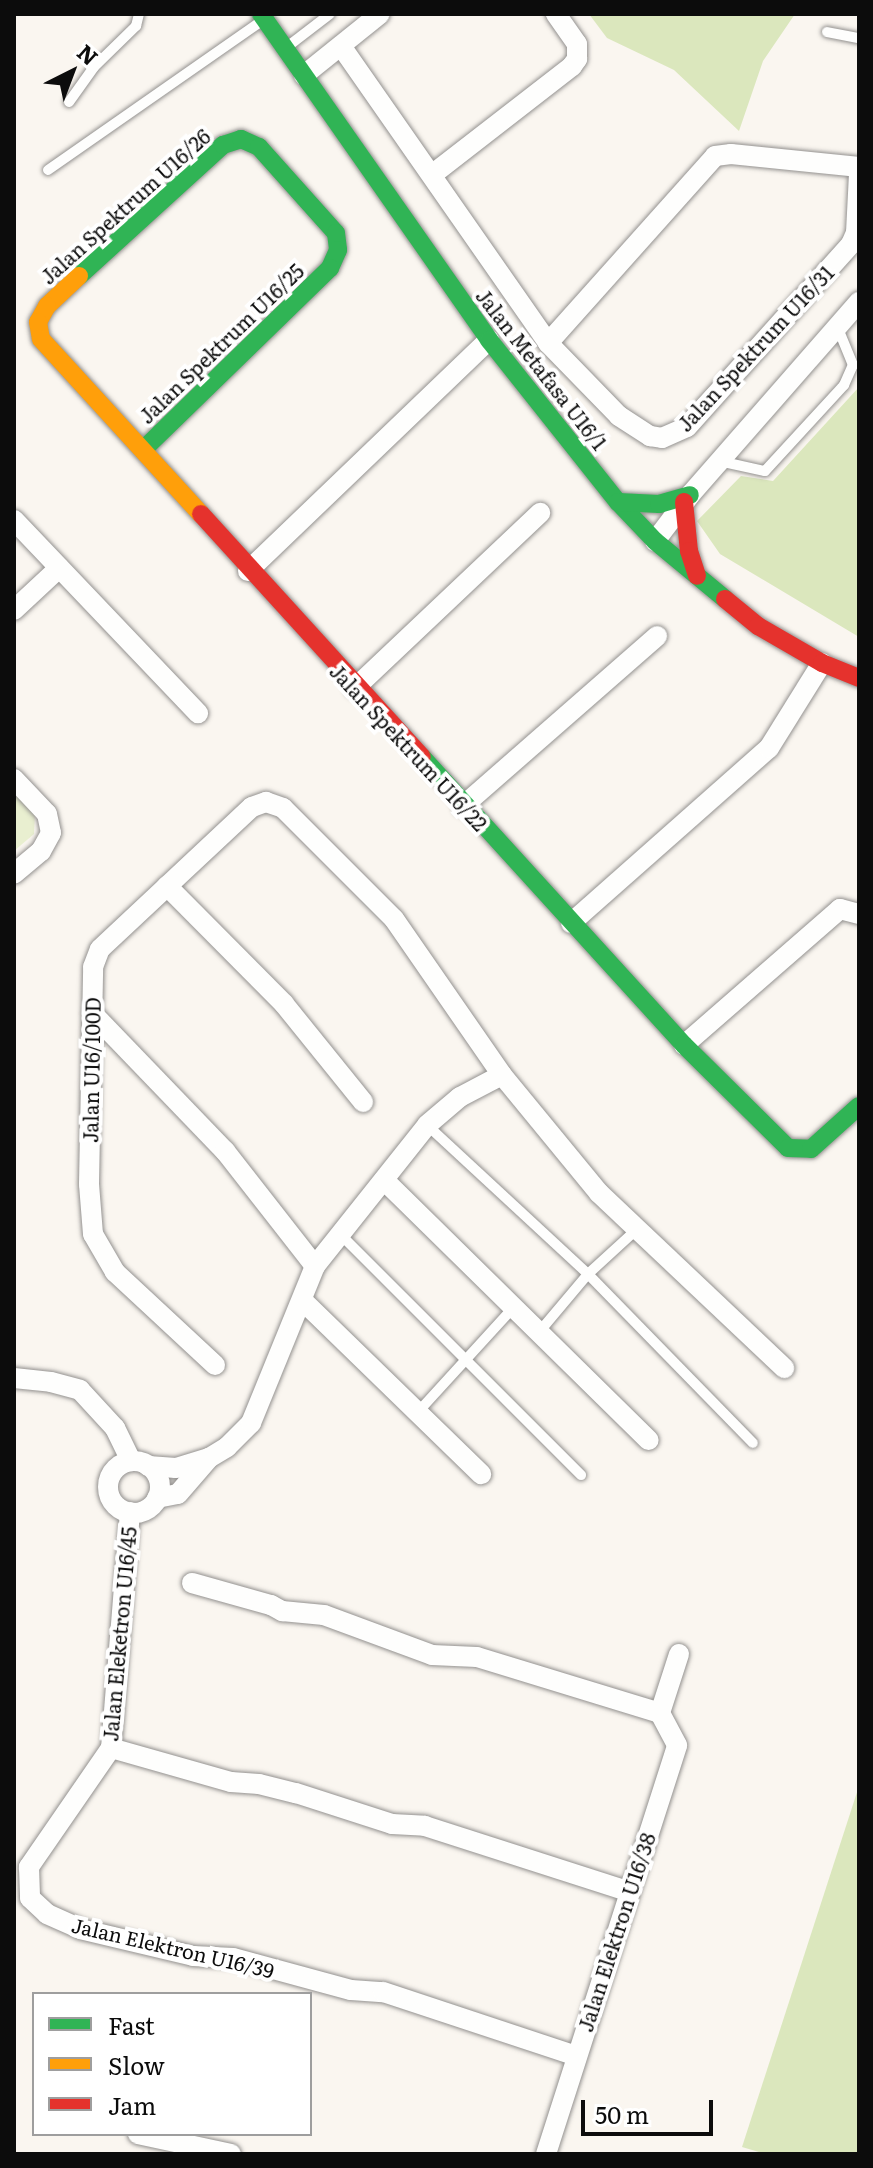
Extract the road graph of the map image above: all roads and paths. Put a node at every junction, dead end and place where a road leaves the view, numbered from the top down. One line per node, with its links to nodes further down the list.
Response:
1 (139, 14): 11 (lane)
2 (330, 14): 9 (lane)
3 (380, 14): 8 (street)
4 (556, 14): 14 (street)
5 (263, 16): 9 (street, Jalan Metafasa U16/1); 12 (lane)
6 (827, 32): 7 (lane)
7 (859, 38)
8 (341, 46): 10 (street); 14 (street, Jalan Spektrum U16/31)
9 (285, 48): 10 (street, Jalan Metafasa U16/1)
10 (304, 75): 19 (street, Jalan Metafasa U16/1)
11 (69, 102)
12 (48, 170)
13 (859, 170): 20 (street); 20 (street, Jalan Spektrum U16/31)
14 (433, 174): 20 (street, Jalan Spektrum U16/31)
15 (330, 268): 18 (street, Jalan Spektrum U16/26); 21 (street, Jalan Spektrum U16/25)
16 (859, 302): 17 (street)
17 (837, 326): 22 (street); 22 (lane)
18 (41, 339): 21 (street, Jalan Spektrum U16/22)
19 (489, 340): 24 (street, Jalan Metafasa U16/1); 29 (street)
20 (548, 343)
21 (143, 450): 29 (street, Jalan Spektrum U16/22)
22 (719, 461): 23 (street)
23 (687, 498): 24 (street); 27 (street); 30 (street)
24 (618, 502): 27 (street, Jalan Metafasa U16/1)
25 (540, 513): 35 (street)
26 (14, 520): 28 (street)
27 (655, 541): 30 (street, Jalan Metafasa U16/1)
28 (59, 568): 31 (street); 36 (street)
29 (248, 571): 35 (street, Jalan Spektrum U16/22)
30 (697, 576): 33 (street, Jalan Metafasa U16/1)
31 (14, 610)
32 (657, 636): 38 (street)
33 (822, 663): 34 (street, Jalan Metafasa U16/1); 42 (street)
34 (859, 678)
35 (355, 688): 38 (street, Jalan Spektrum U16/22)
36 (198, 713)
37 (14, 779): 39 (street)
38 (463, 806): 42 (street, Jalan Spektrum U16/22)
39 (14, 874)
40 (167, 886): 43 (street, Jalan U16/100D); 45 (street, Jalan U16/100D); 46 (street)
41 (859, 914): 44 (street)
42 (571, 923): 44 (street, Jalan Spektrum U16/22)
43 (92, 1013): 52 (street); 58 (street, Jalan U16/100D)
44 (684, 1045): 47 (street, Jalan Spektrum U16/22)
45 (502, 1075): 48 (street); 50 (street)
46 (363, 1102)
47 (859, 1106)
48 (427, 1125): 49 (street); 53 (lane)
49 (384, 1180): 51 (street); 55 (street)
50 (636, 1230): 53 (lane); 59 (street)
51 (340, 1234): 52 (street); 57 (lane)
52 (315, 1266): 54 (street)
53 (588, 1274): 56 (lane); 63 (lane)
54 (302, 1300): 61 (street); 64 (street)
55 (514, 1306): 56 (street); 57 (lane)
56 (540, 1331): 62 (street)
57 (468, 1358): 61 (lane); 67 (lane)
58 (215, 1365)
59 (784, 1368)
60 (14, 1378): 65 (street)
61 (418, 1412): 66 (street)
62 (649, 1440)
63 (753, 1443)
64 (209, 1458): 65 (street); 68 (street)
65 (140, 1464): 68 (street); 69 (street)
66 (481, 1474)
67 (581, 1475)
68 (157, 1498): 69 (street)
69 (130, 1512): 73 (street, Jalan Eleketron U16/45)
70 (192, 1583): 72 (street)
71 (679, 1654): 72 (street)
72 (660, 1713): 74 (street, Jalan Elektron U16/38)
73 (111, 1748): 74 (street); 75 (street, Jalan Eleketron U16/45)
74 (628, 1891): 76 (street, Jalan Elektron U16/38)
75 (47, 1914): 76 (street, Jalan Elektron U16/39)
76 (576, 2056): 79 (street, Jalan Elektron U16/38)
77 (147, 2136): 78 (street)
78 (231, 2154)
79 (546, 2154)

